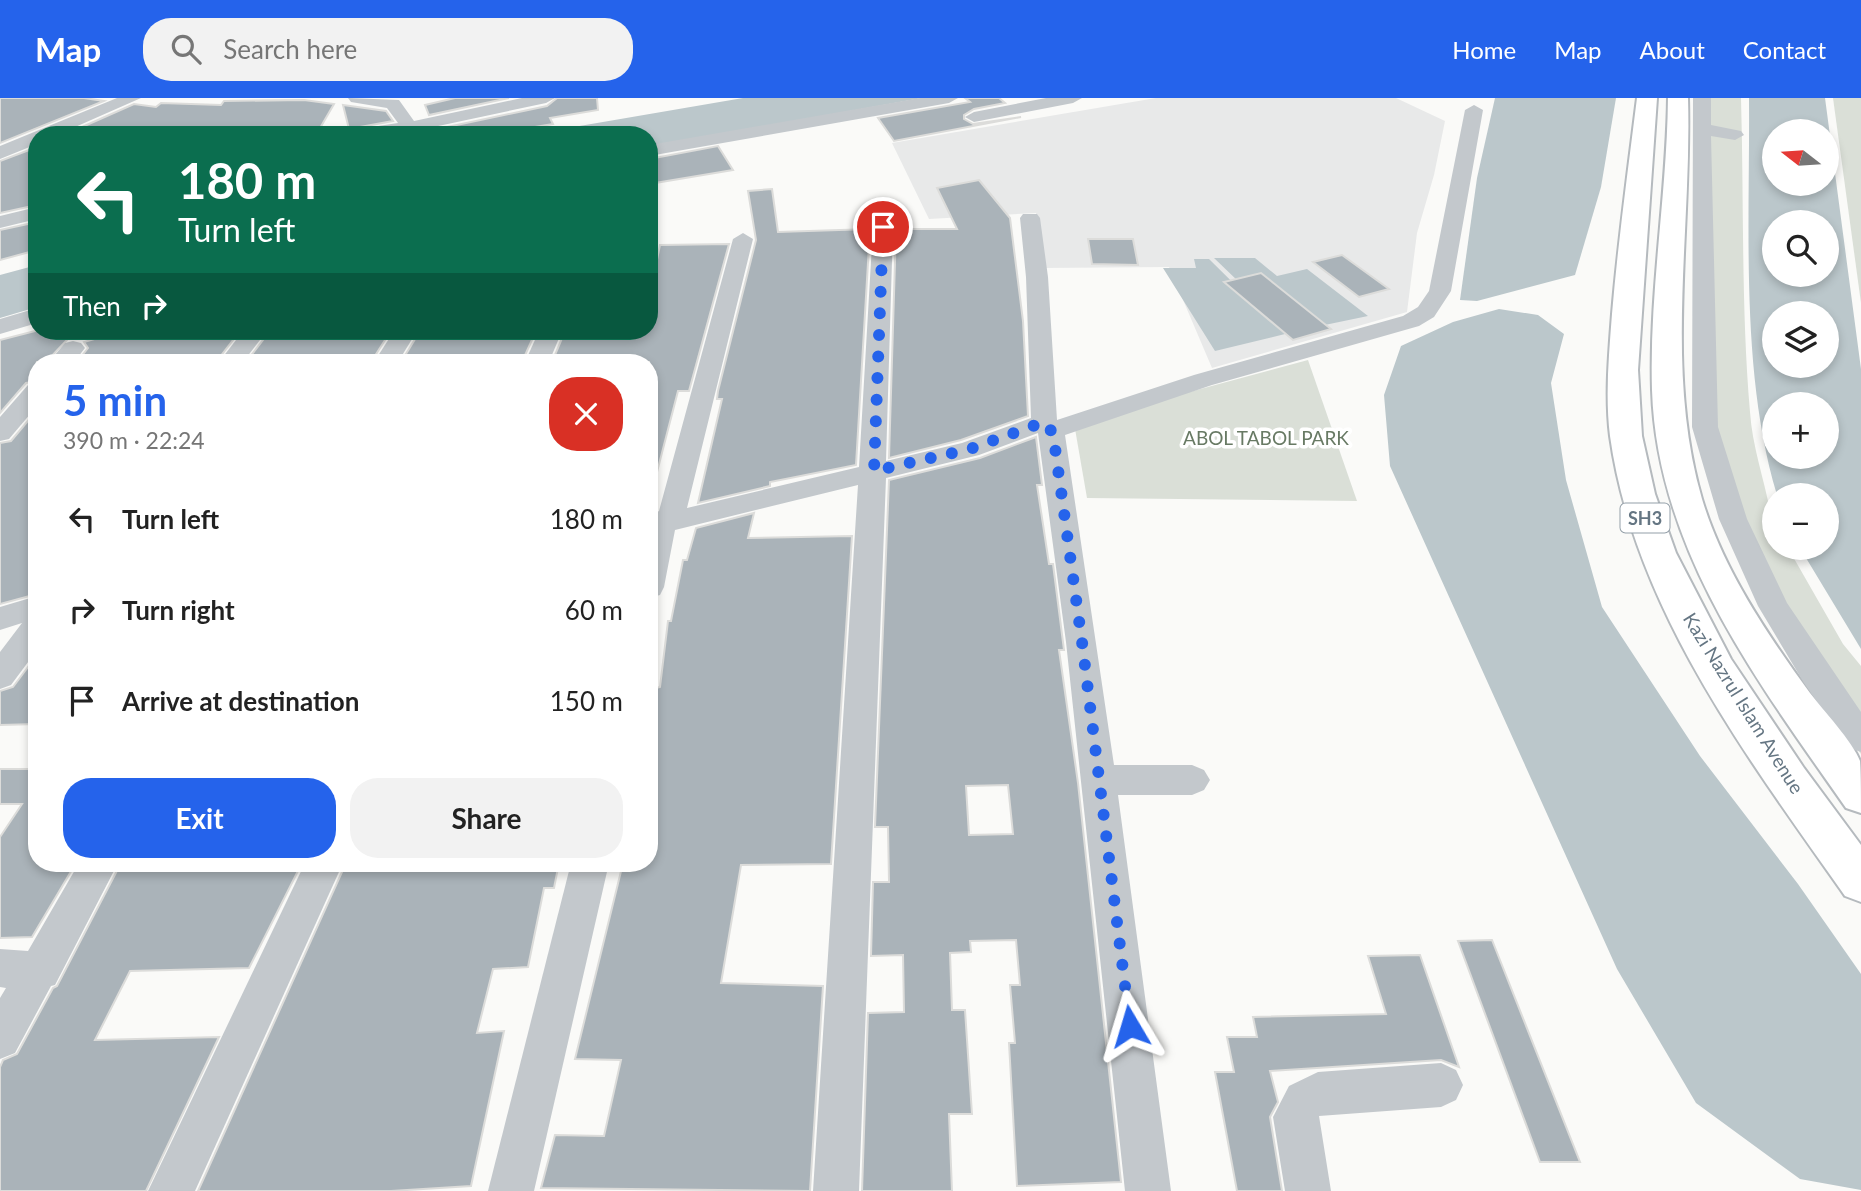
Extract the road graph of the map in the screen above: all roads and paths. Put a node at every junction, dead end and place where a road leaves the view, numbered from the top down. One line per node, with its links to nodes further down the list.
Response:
1 (132, 98): 12 (street)
2 (357, 98): 9 (street)
3 (546, 98): 14 (street)
4 (948, 98): 20 (street)
5 (1073, 98): 11 (street)
6 (1647, 98): 48 (main road, Kazi Nazrul Islam Avenue / SH3)
7 (1678, 98): 44 (main road, SH3)
8 (1702, 98): 15 (street)
9 (400, 101): 13 (street)
10 (1474, 110): 32 (street)
11 (974, 117)
12 (63, 126)
13 (410, 126)
14 (415, 126)
15 (1702, 130): 16 (street); 41 (street)
16 (1735, 135)
17 (28, 139): 18 (street)
18 (9, 144): 19 (street); 21 (street)
19 (28, 145)
20 (658, 149)
21 (0, 153)
22 (28, 215): 24 (street)
23 (1030, 218): 32 (street)
24 (3, 220)
25 (883, 227): 34 (street)
26 (743, 239): 35 (street)
27 (28, 319): 28 (street)
28 (0, 327)
29 (248, 340): 30 (street)
30 (237, 354)
31 (28, 400): 33 (street)
32 (1047, 426): 34 (street); 42 (street)
33 (0, 433)
34 (874, 471): 36 (street); 55 (street)
35 (658, 524)
36 (658, 525)
37 (28, 610): 38 (street)
38 (0, 619)
39 (28, 638): 40 (street)
40 (0, 677)
41 (1861, 738)
42 (1099, 780): 43 (street); 56 (street)
43 (1192, 780)
44 (1861, 795)
45 (94, 872): 50 (street)
46 (320, 872): 53 (street)
47 (588, 872): 54 (street)
48 (1861, 881)
49 (0, 968): 50 (street)
50 (41, 971): 51 (street)
51 (0, 1038)
52 (1441, 1085): 57 (street)
53 (171, 1191)
54 (511, 1191)
55 (836, 1191)
56 (1148, 1191)
57 (1308, 1191)

